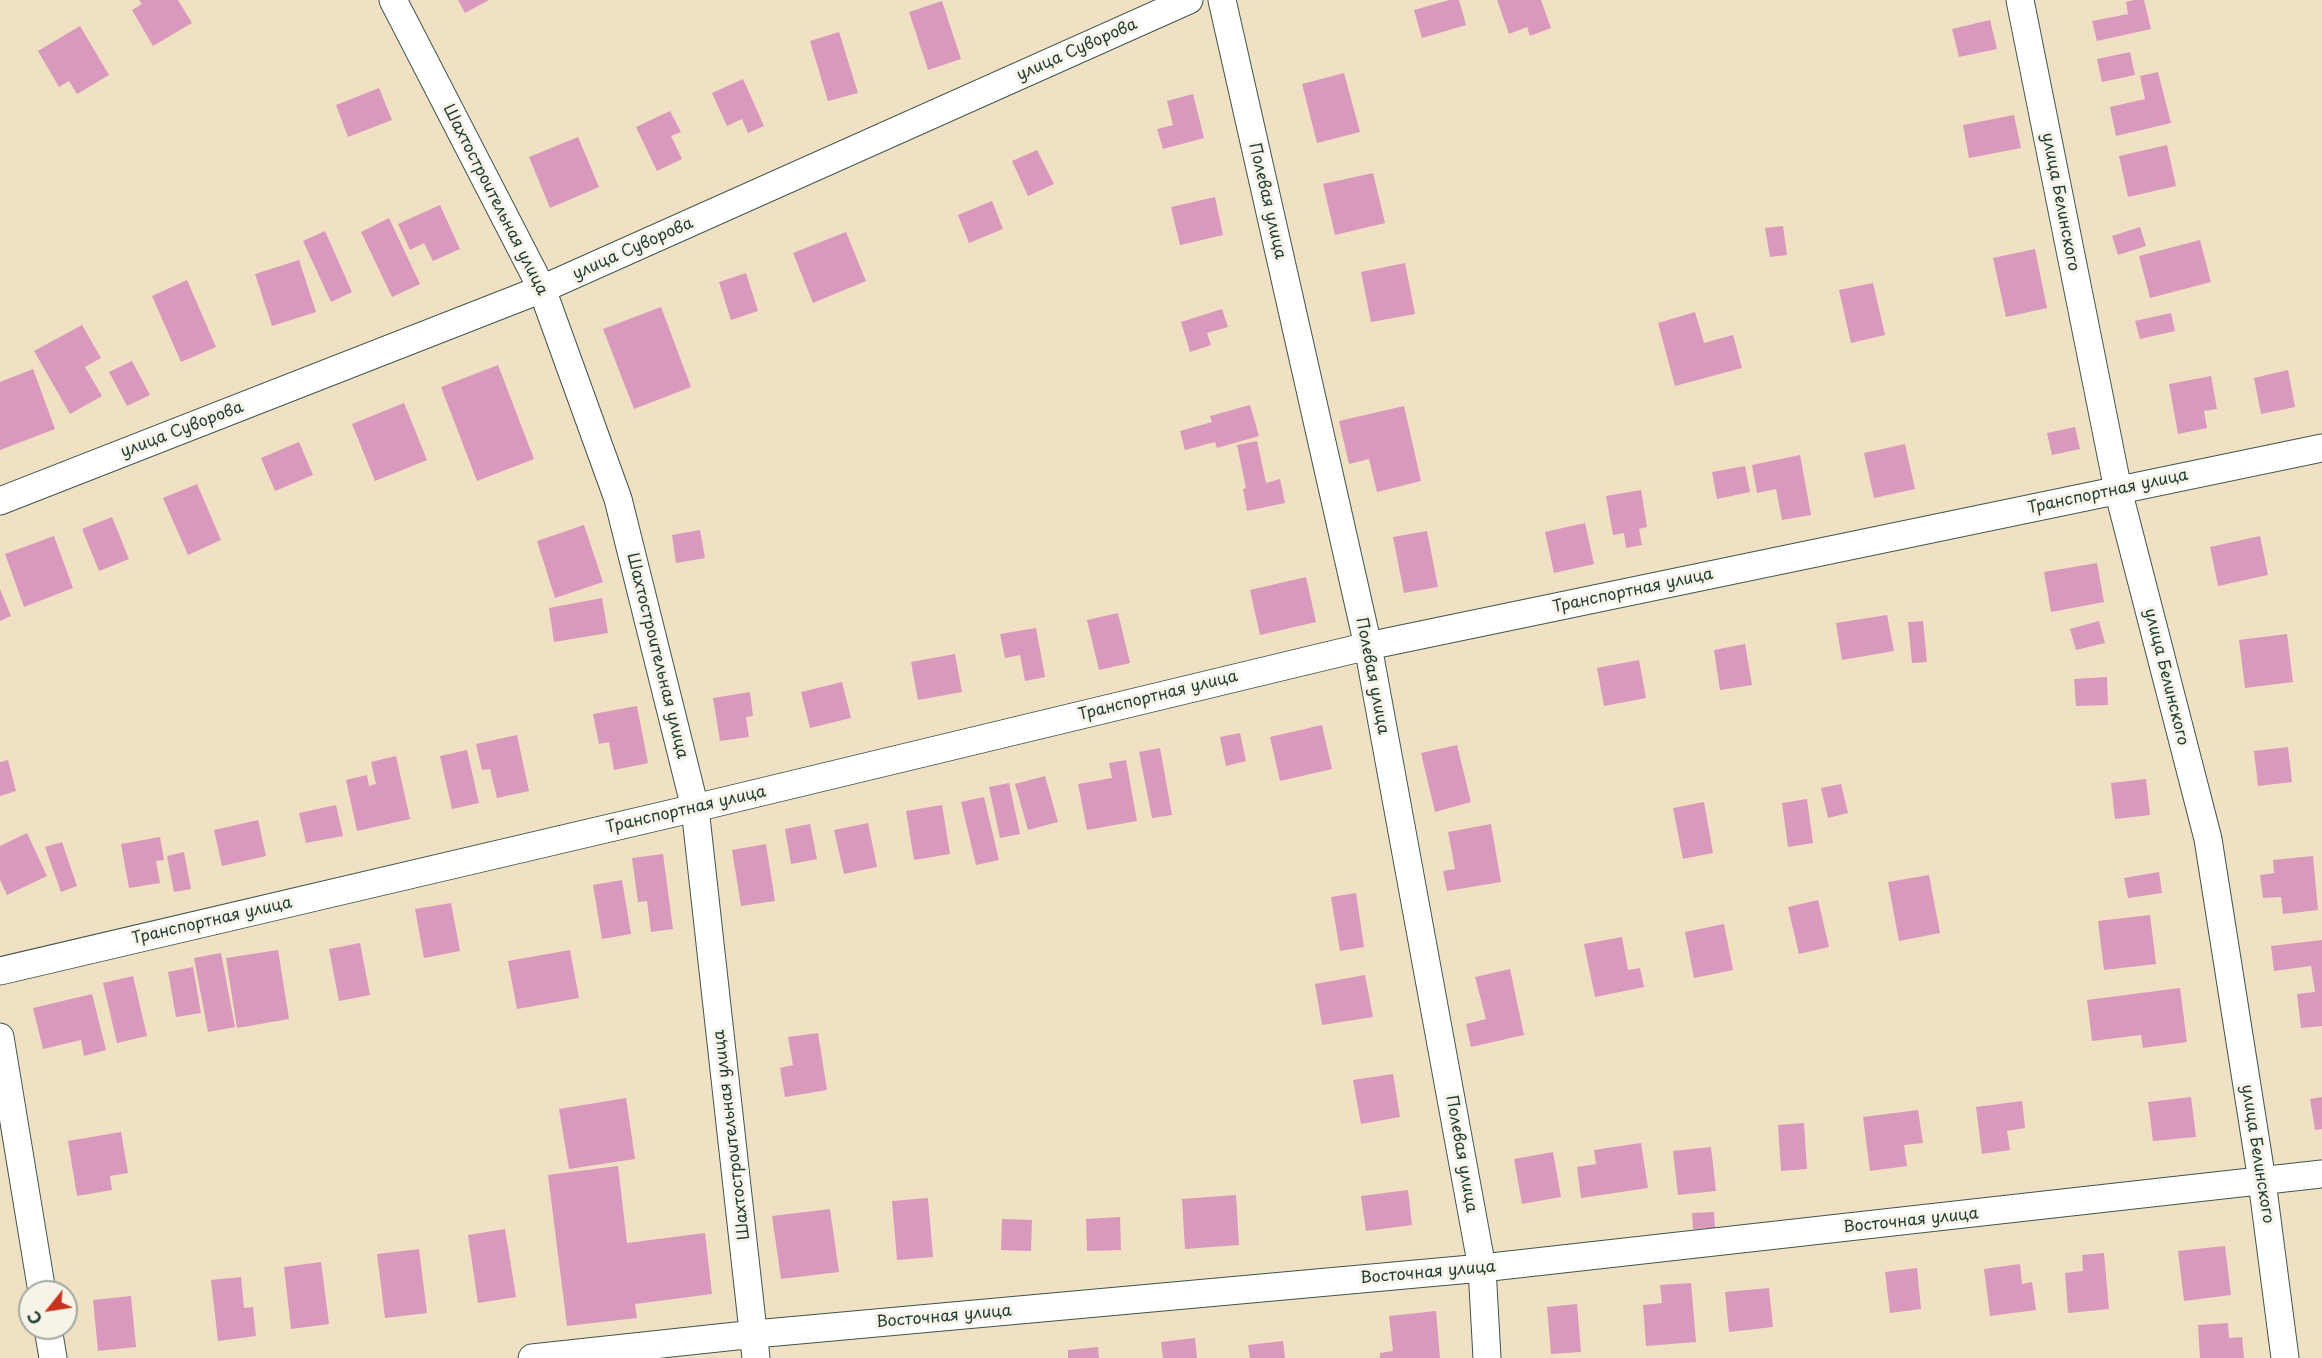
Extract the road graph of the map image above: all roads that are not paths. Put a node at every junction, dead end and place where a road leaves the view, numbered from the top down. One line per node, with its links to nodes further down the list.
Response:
1 (393, 0): 5 (street, Шахтостроительная улица)
2 (1189, 0): 5 (street, улица Суворова)
3 (1222, 0): 9 (street, Полевая улица)
4 (2020, 0): 7 (street, улица Белинского)
5 (542, 289): 8 (street, улица Суворова); 10 (street, Шахтостроительная улица)
6 (2322, 448): 7 (street, Транспортная улица)
7 (2118, 490): 9 (street, Транспортная улица); 14 (street, улица Белинского)
8 (0, 501)
9 (1368, 646): 10 (street, Транспортная улица); 15 (street, Полевая улица)
10 (695, 808): 11 (street, Транспортная улица); 18 (street, Шахтостроительная улица)
11 (0, 971)
12 (0, 1037): 16 (street)
13 (2322, 1174): 14 (street, Восточная улица)
14 (2262, 1181): 15 (street, Восточная улица); 22 (street, улица Белинского)
15 (1482, 1268): 18 (street, Восточная улица); 21 (street, Полевая улица)
16 (40, 1280)
17 (50, 1340): 19 (street)
18 (756, 1346): 20 (street, Восточная улица)
19 (53, 1358)
20 (532, 1358)
21 (1487, 1358)
22 (2285, 1358)

